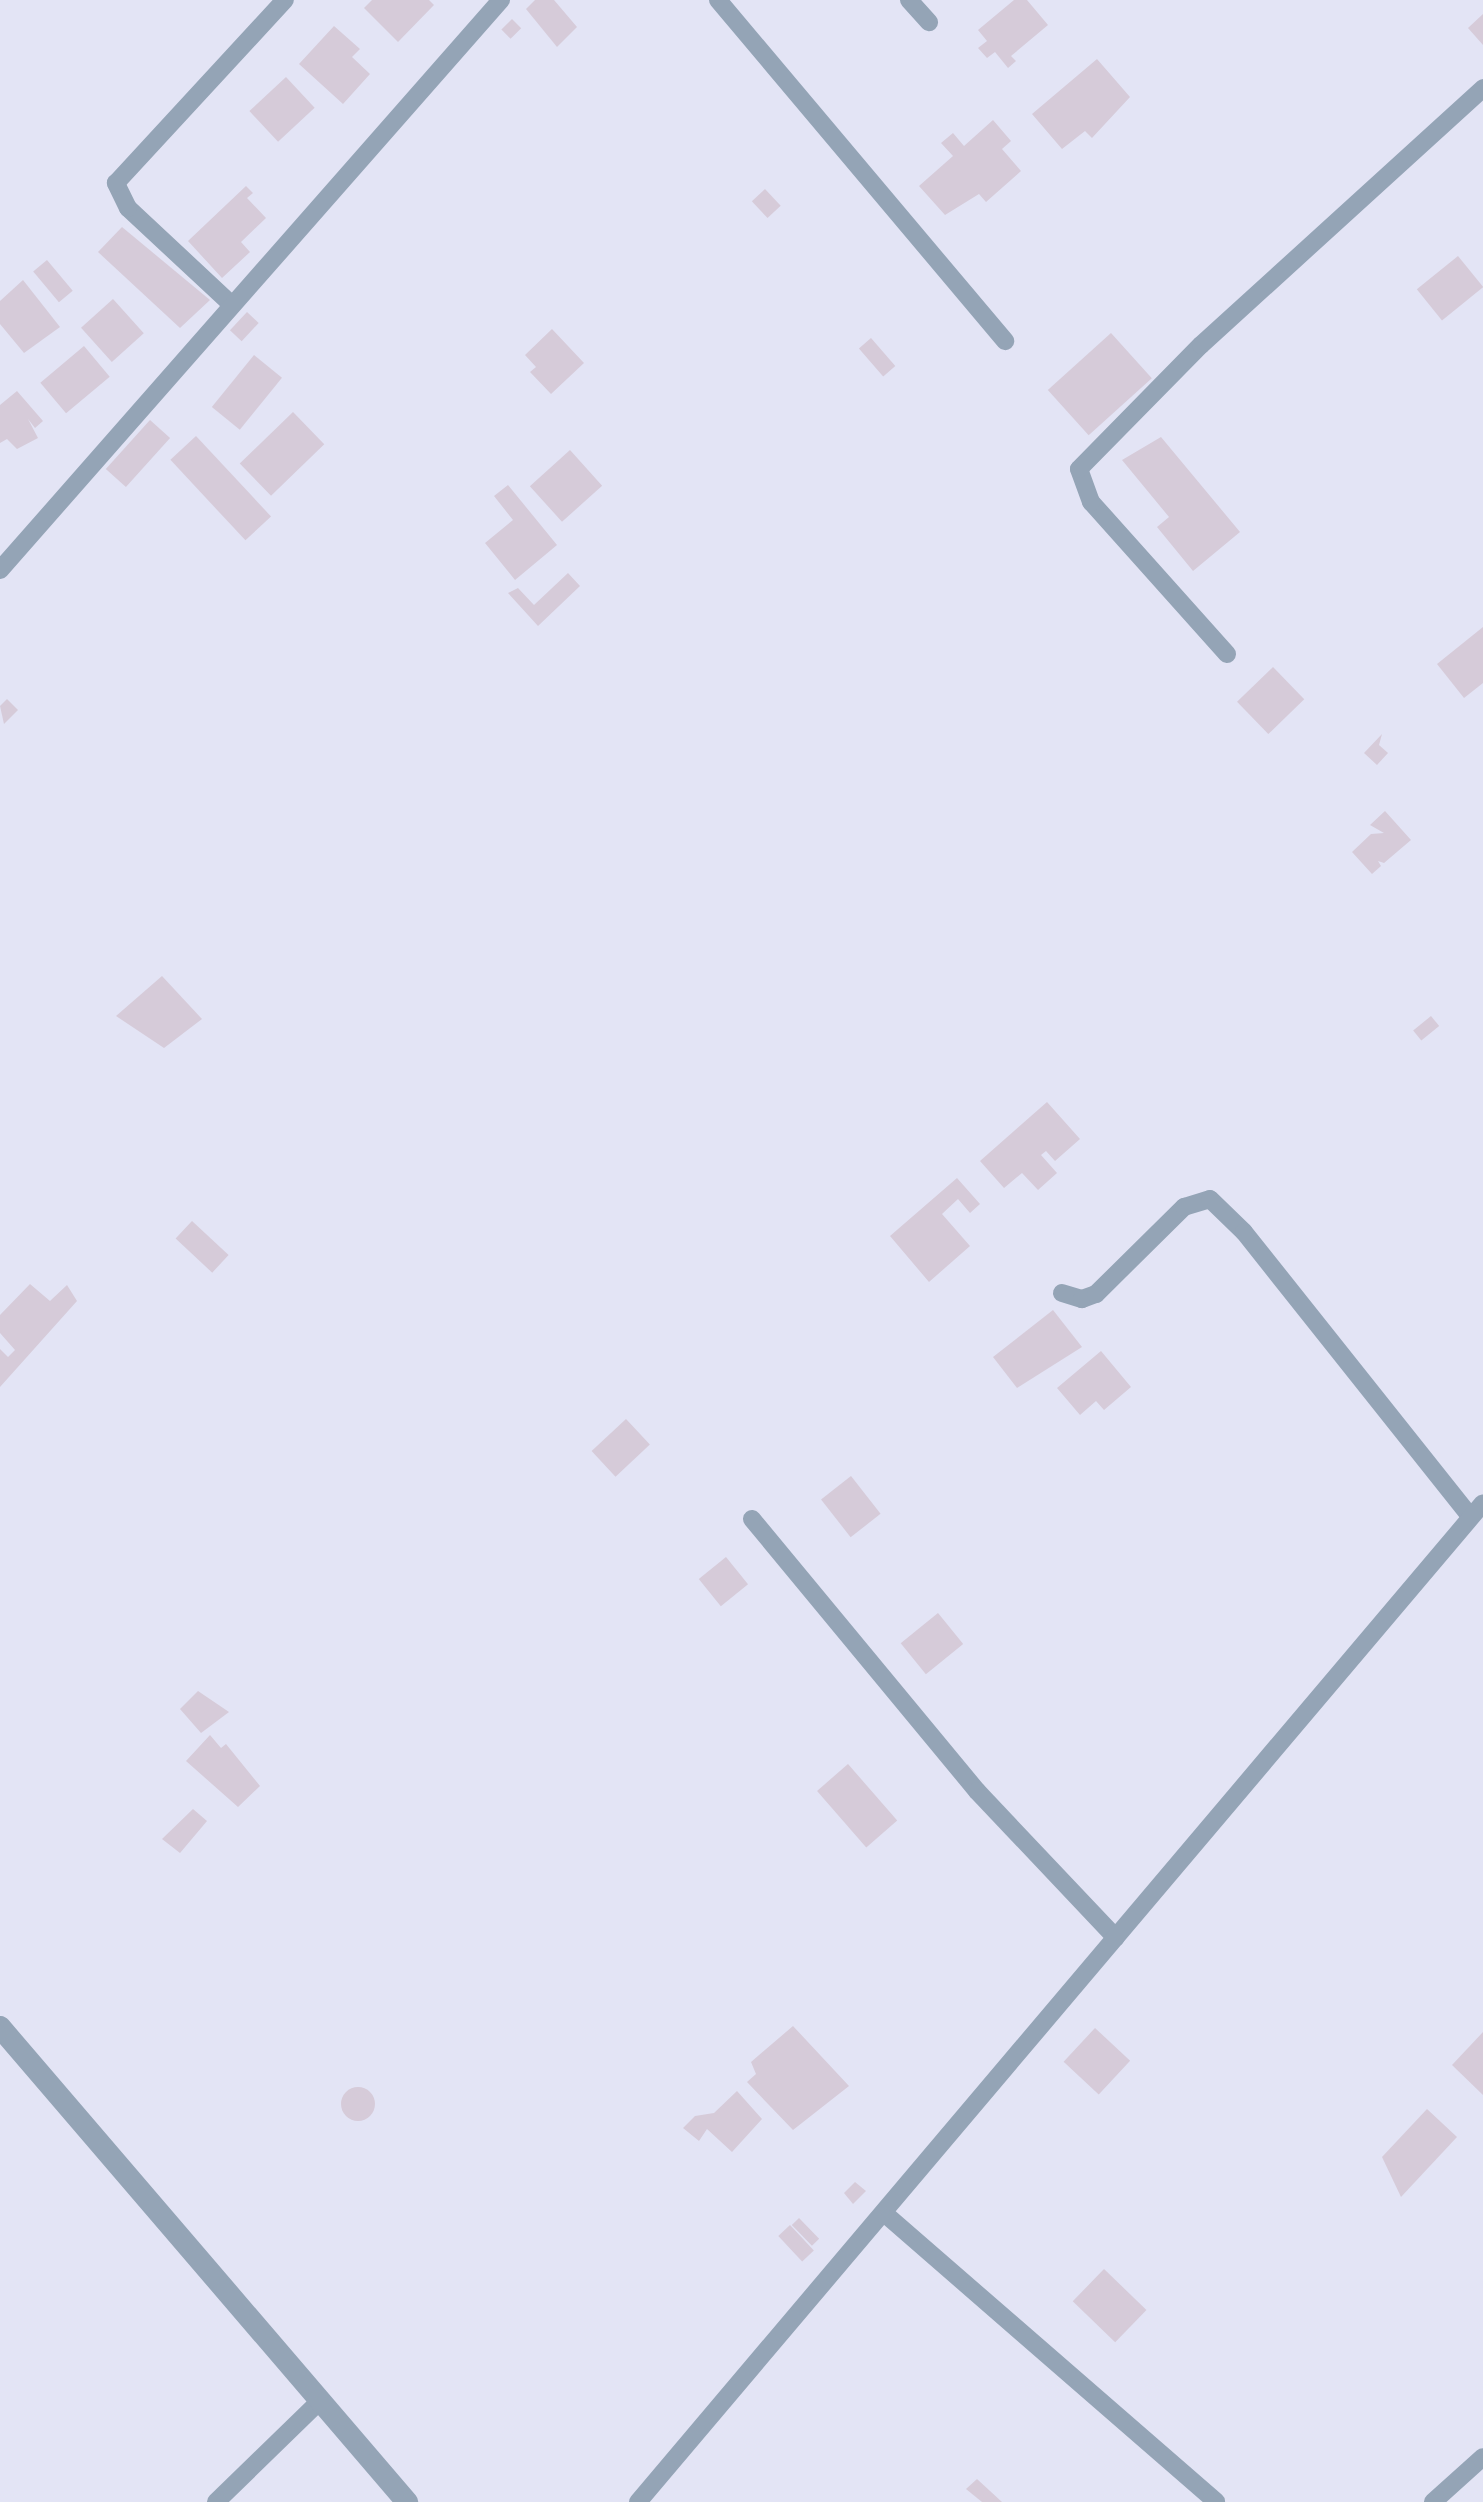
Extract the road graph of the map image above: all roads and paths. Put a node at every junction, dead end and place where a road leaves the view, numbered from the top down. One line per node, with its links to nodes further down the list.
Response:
1 (285, 0): 7 (street)
2 (501, 0): 7 (street)
3 (718, 0): 8 (street)
4 (909, 0): 5 (street)
5 (929, 22)
6 (1483, 88): 10 (street)
7 (232, 305): 9 (street)
8 (1005, 341)
9 (0, 570)
10 (1227, 654)
11 (1062, 1293): 12 (street)
12 (1477, 1510): 14 (street)
13 (752, 1519): 14 (street)
14 (1116, 1938): 16 (street)
15 (0, 2027): 17 (street)
16 (884, 2213): 21 (street); 22 (street)
17 (320, 2401): 19 (street); 20 (street)
18 (1483, 2457): 23 (street)
19 (216, 2502)
20 (407, 2502)
21 (638, 2502)
22 (1216, 2502)
23 (1433, 2502)

